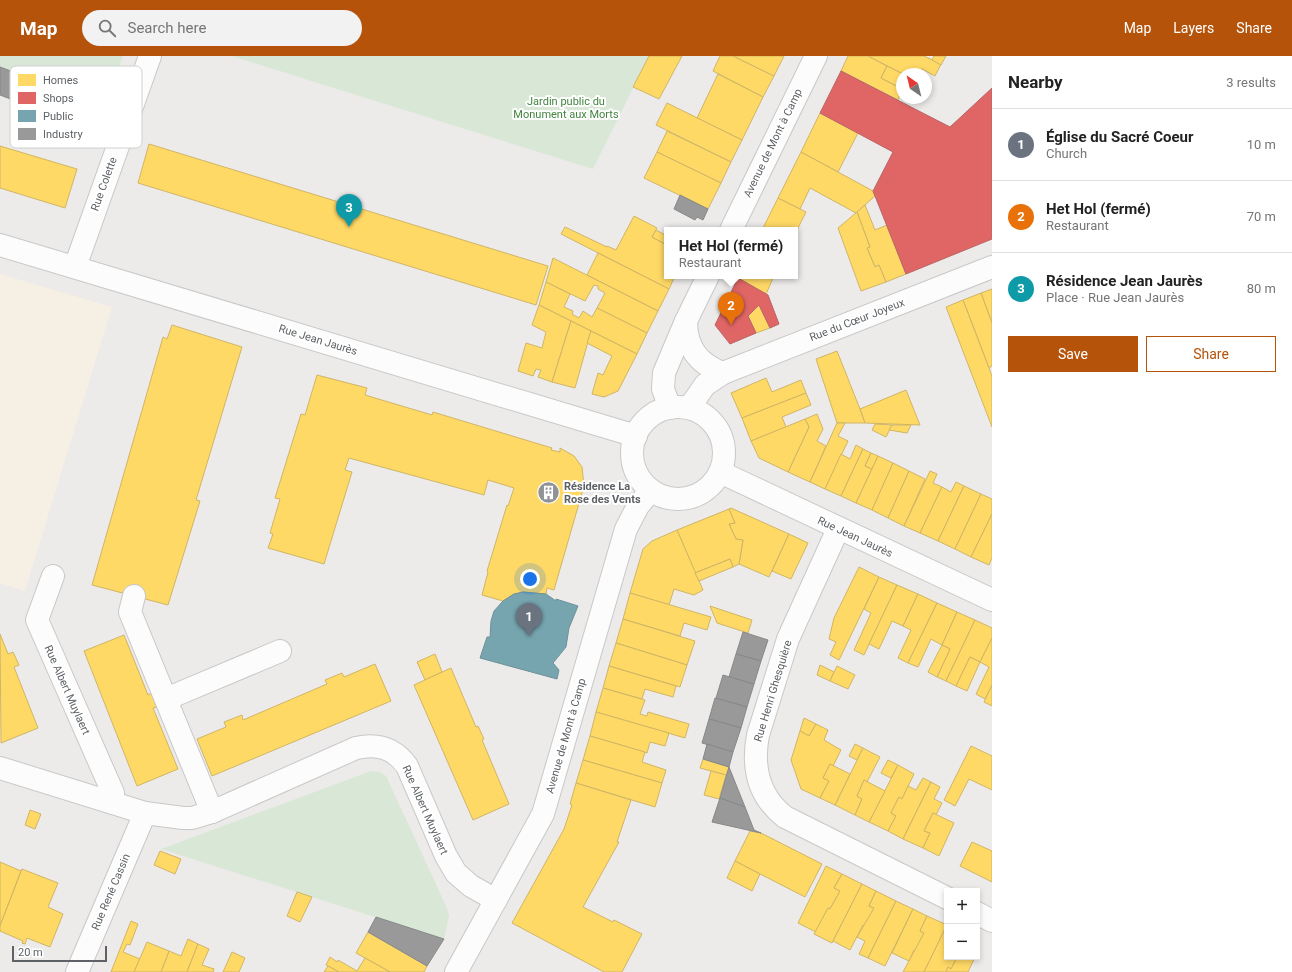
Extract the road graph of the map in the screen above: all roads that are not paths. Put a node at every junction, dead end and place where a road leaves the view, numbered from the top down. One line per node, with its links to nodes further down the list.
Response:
1 (150, 56): 3 (street, Rue Colette)
2 (816, 56): 5 (street, Avenue de Mont à Camp)
3 (142, 79)
4 (117, 148): 7 (street, Rue Colette)
5 (732, 227)
6 (0, 245): 7 (street, Rue Jean Jaurès)
7 (75, 267): 13 (street, Rue Jean Jaurès)
8 (992, 267): 11 (street, Rue du Cœur Joyeux)
9 (707, 279): 10 (street)
10 (686, 321): 11 (street); 12 (street)
11 (723, 373): 12 (street, Rue du Cœur Joyeux)
12 (680, 408): 13 (street); 14 (street)
13 (636, 436): 15 (street)
14 (720, 472): 15 (street); 16 (street, Rue Jean Jaurès)
15 (651, 490): 27 (street, Avenue de Mont à Camp)
16 (838, 529): 19 (street, Rue Jean Jaurès); 26 (street, Rue Henri Ghesquière)
17 (53, 576): 23 (street, Rue Albert Muylaert)
18 (134, 596): 21 (street)
19 (992, 600)
20 (280, 651): 21 (street)
21 (166, 699): 24 (street)
22 (0, 768): 23 (street, Rue Albert Muylaert)
23 (113, 803): 25 (street, Rue Albert Muylaert)
24 (212, 812): 25 (street, Rue Albert Muylaert); 27 (street, Rue Albert Muylaert)
25 (145, 813): 31 (street, Rue René Cassin)
26 (944, 896)
27 (496, 900): 30 (street, Avenue de Mont à Camp)
28 (980, 915): 29 (street)
29 (992, 921)
30 (463, 970)
31 (77, 972)

